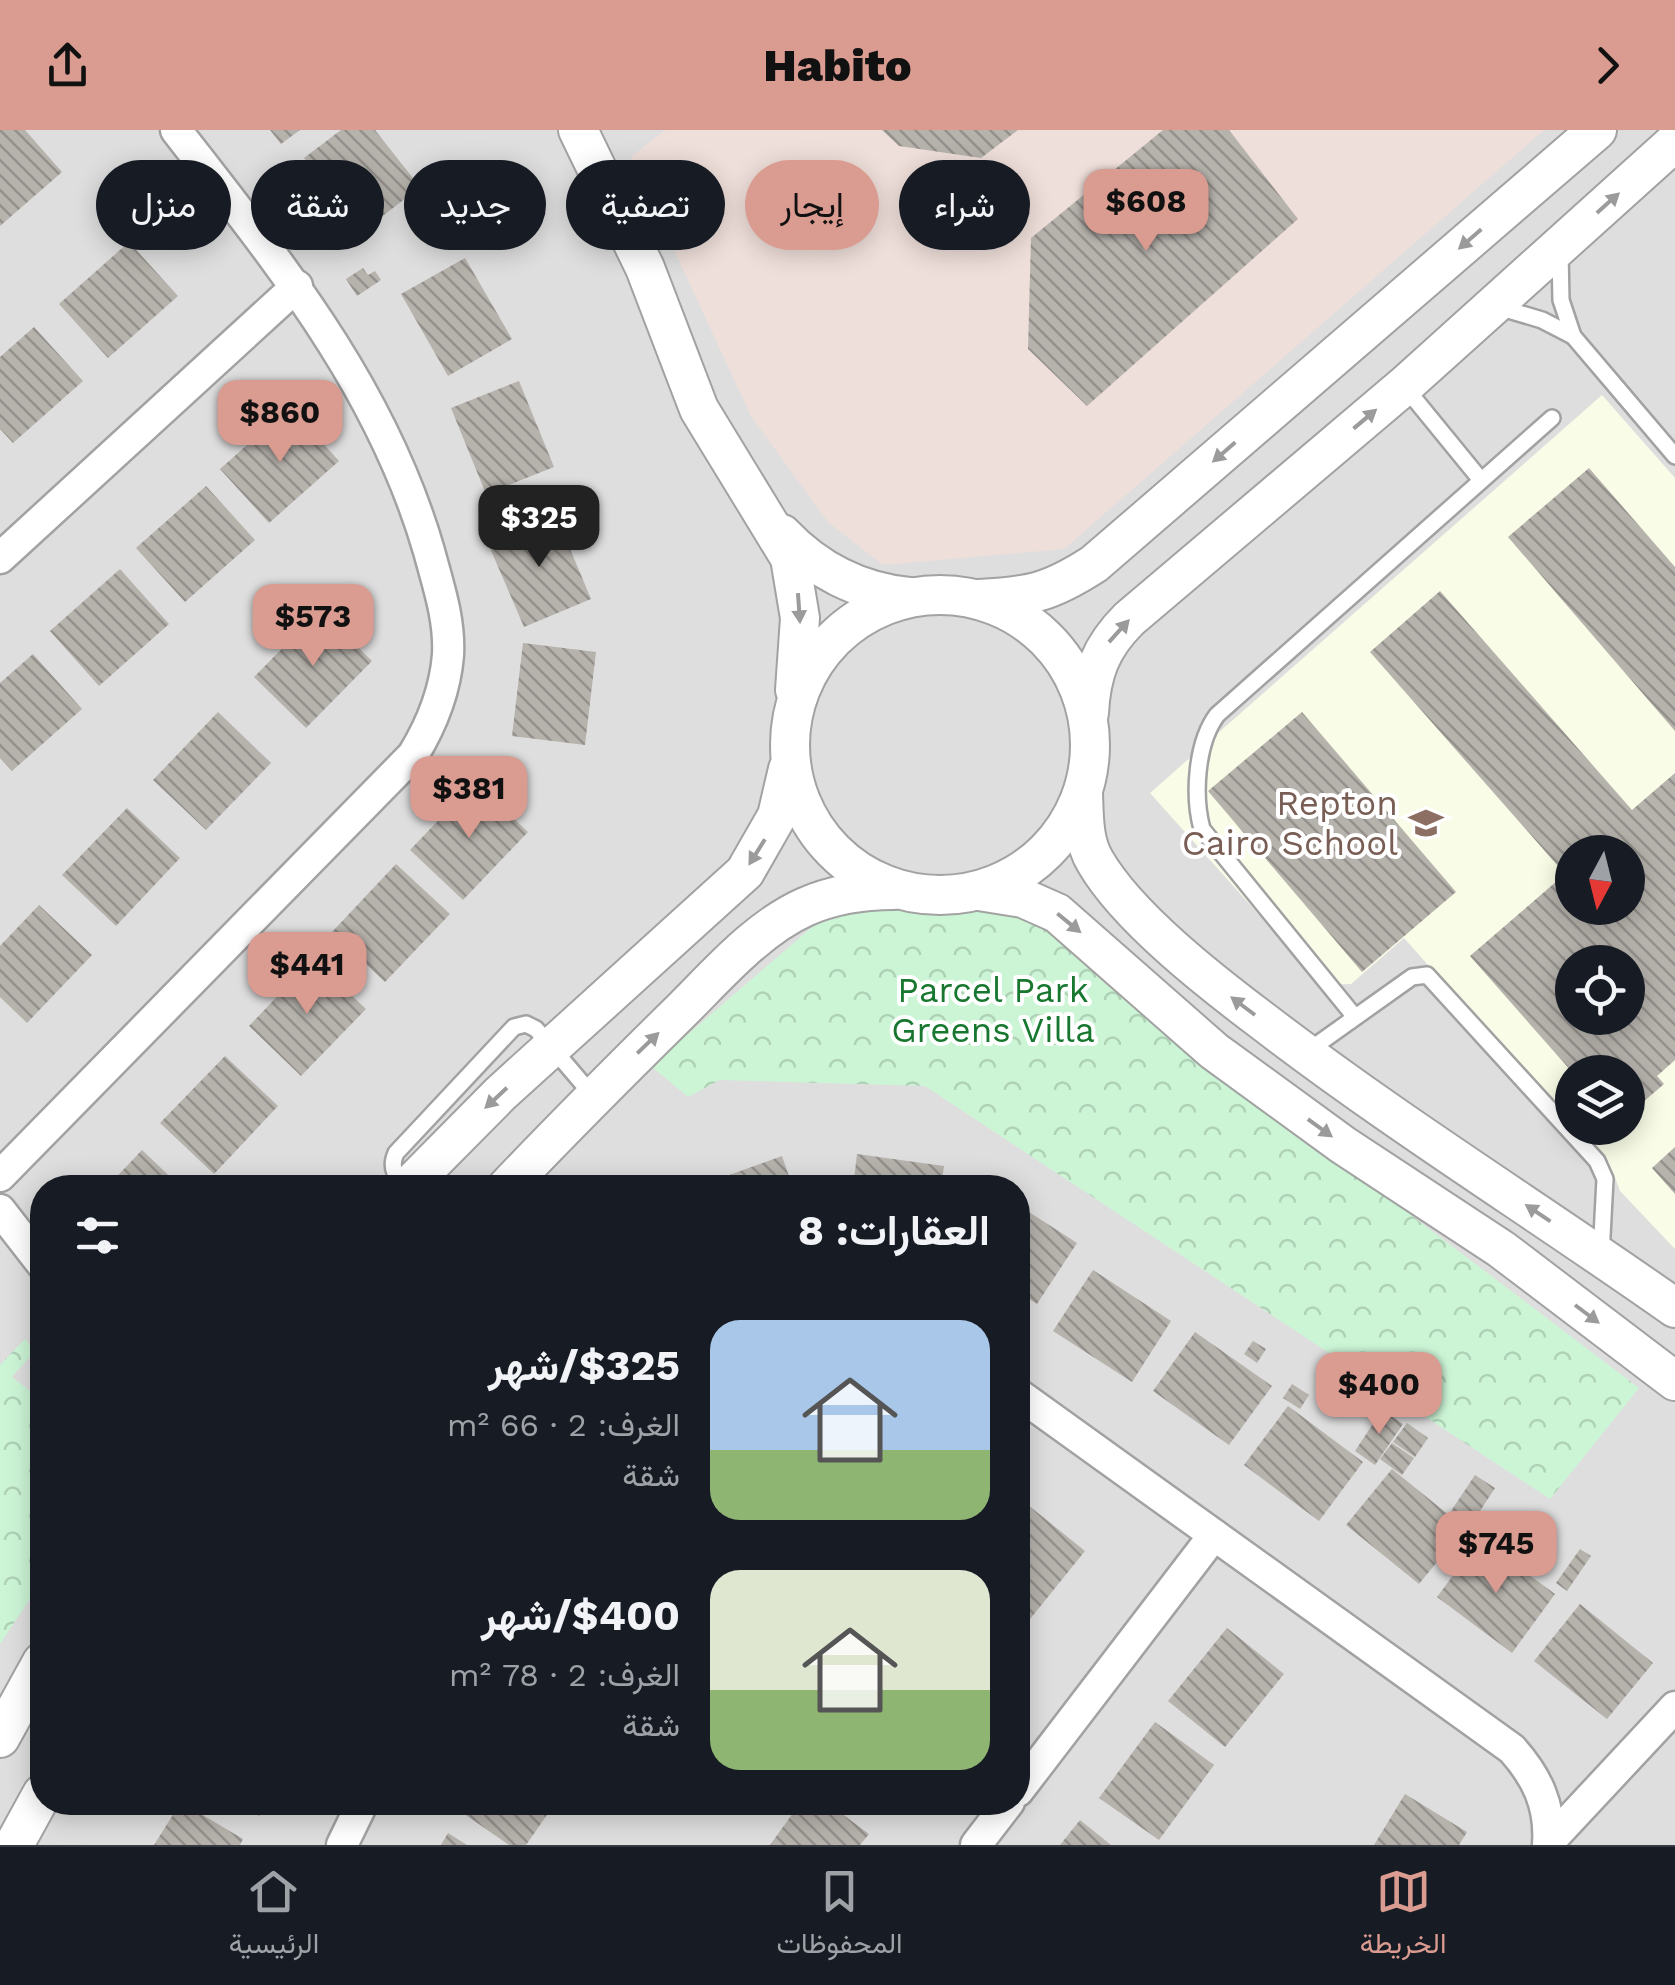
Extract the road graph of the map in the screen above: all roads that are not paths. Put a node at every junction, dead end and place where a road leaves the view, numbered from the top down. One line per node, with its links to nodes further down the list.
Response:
1 (176, 130): 6 (street)
2 (578, 130): 13 (street)
3 (1580, 135): 16 (street, one-way to 16)
4 (1675, 142): 5 (street, one-way to 4)
5 (1562, 244): 7 (street); 8 (lane)
6 (297, 286): 14 (street); 29 (street)
7 (1494, 306): 8 (lane); 9 (street)
8 (1573, 336): 11 (lane)
9 (1404, 386): 12 (lane); 18 (street, one-way to 9)
10 (1552, 418): 12 (lane)
11 (1675, 456)
12 (1480, 479): 23 (lane)
13 (767, 518): 15 (street); 17 (street, one-way to 17)
14 (0, 558)
15 (913, 597): 16 (street); 17 (street)
16 (974, 599): 18 (street)
17 (793, 710): 19 (street)
18 (1089, 720): 20 (street)
19 (790, 762): 21 (street); 24 (street, one-way to 24)
20 (1083, 794): 22 (street); 25 (street, one-way to 20)
21 (898, 890): 22 (street); 26 (street, one-way to 21)
22 (979, 891): 34 (street, one-way to 34)
23 (1355, 1018): 25 (lane); 32 (lane)
24 (554, 1047): 26 (lane); 27 (street, one-way to 27)
25 (1305, 1054): 32 (street, one-way to 25)
26 (594, 1097): 28 (street)
27 (419, 1175)
28 (519, 1175)
29 (0, 1176)
30 (0, 1210): 31 (street)
31 (30, 1249)
32 (1601, 1256): 33 (street)
33 (1675, 1308)
34 (1675, 1381)
35 (1030, 1403): 36 (street)
36 (1214, 1535): 40 (street); 44 (street)
37 (30, 1684): 39 (street)
38 (1675, 1706): 44 (street)
39 (0, 1738)
40 (1030, 1775)
41 (30, 1815): 45 (street)
42 (357, 1815): 46 (street)
43 (999, 1815): 47 (street)
44 (1548, 1843)
45 (14, 1845)
46 (342, 1845)
47 (976, 1845)

